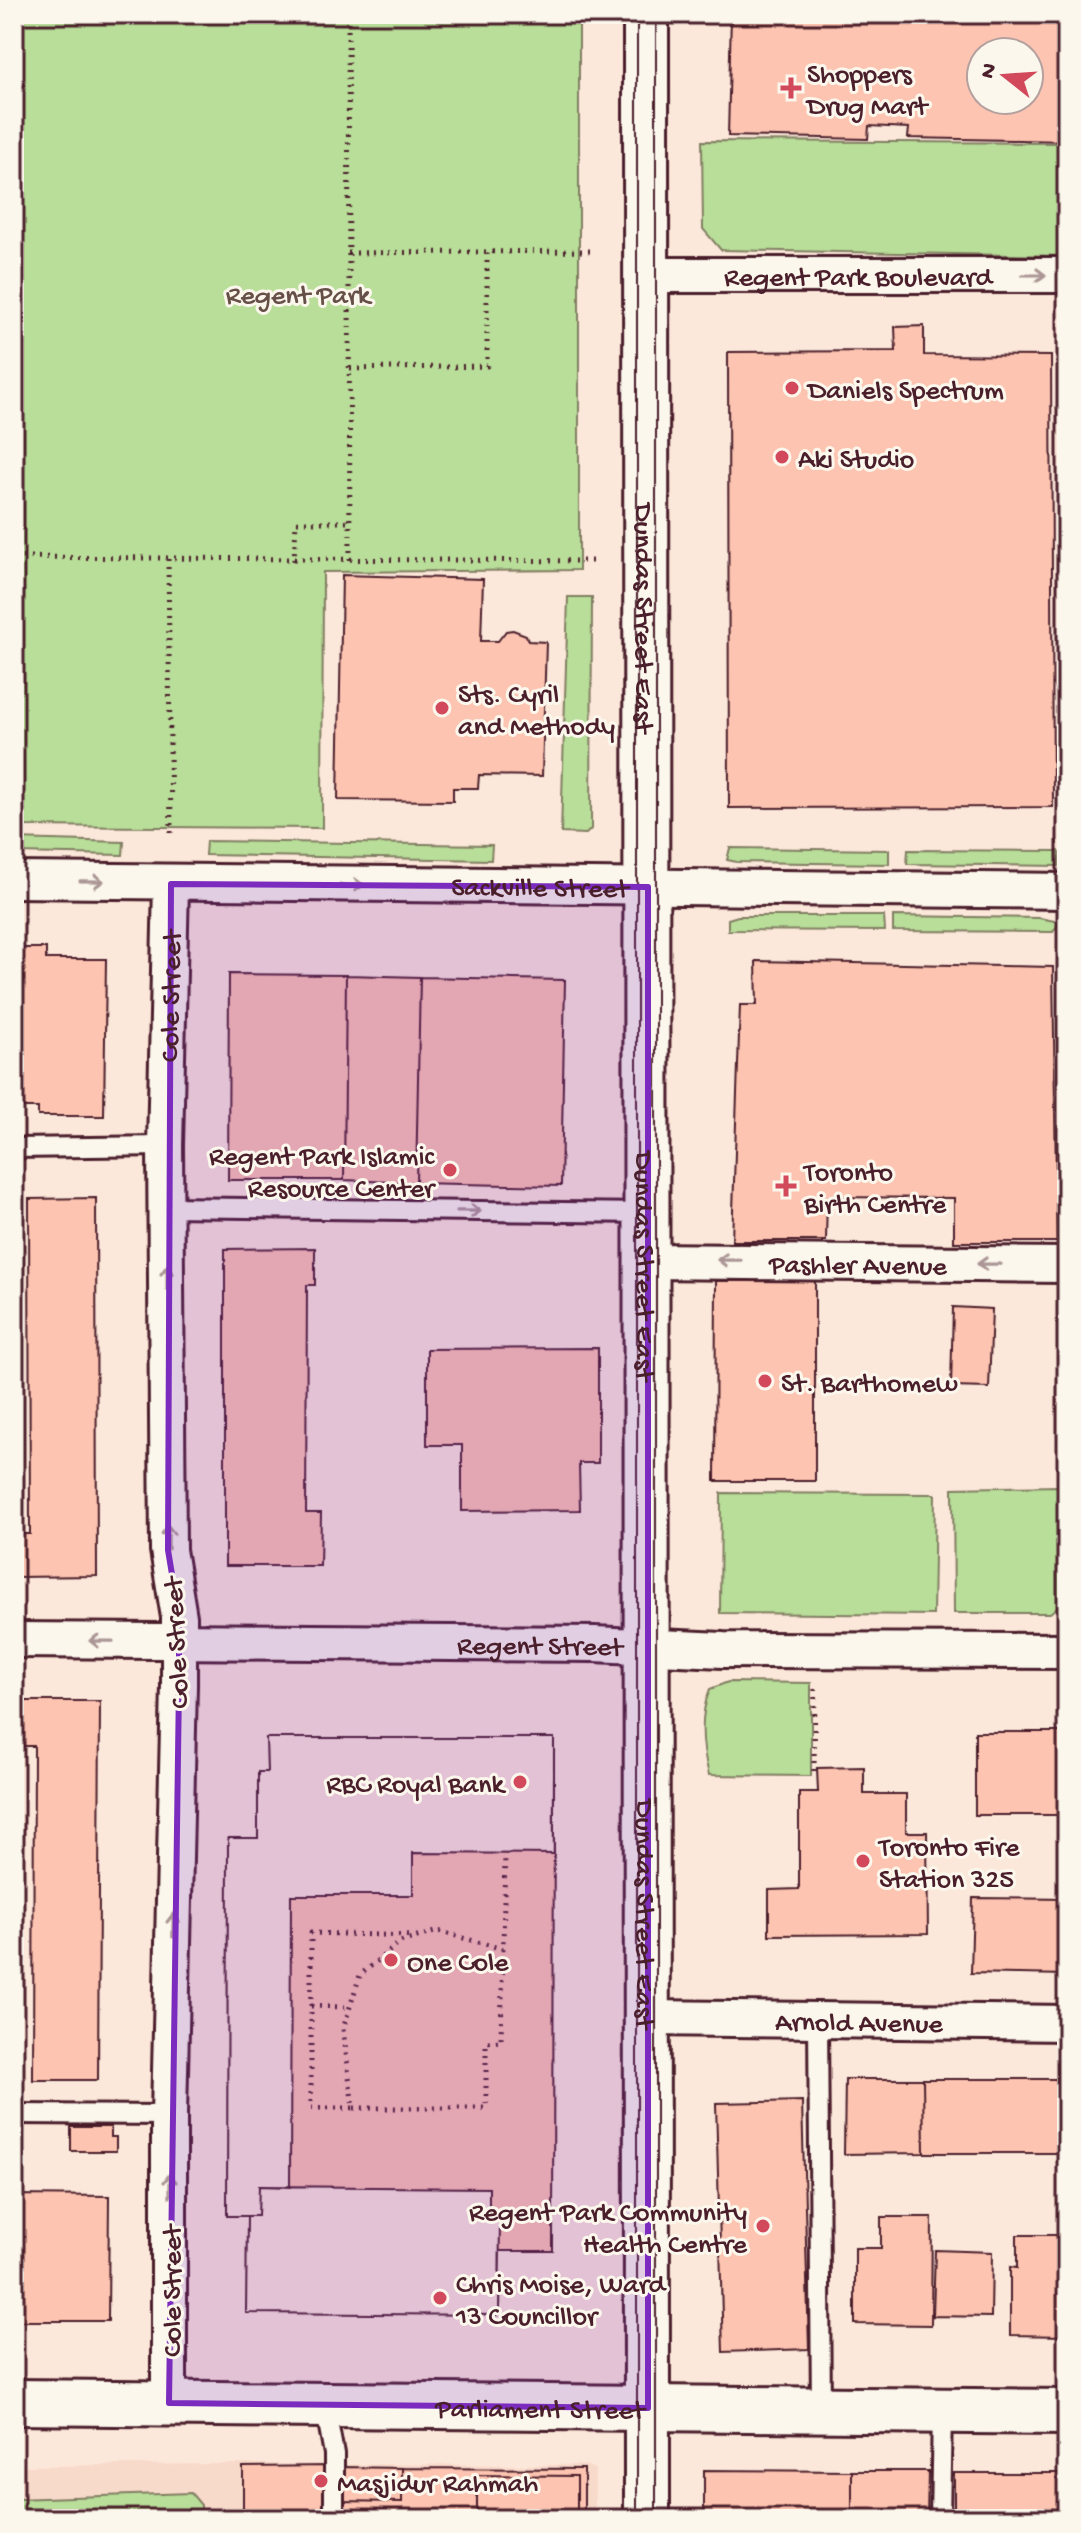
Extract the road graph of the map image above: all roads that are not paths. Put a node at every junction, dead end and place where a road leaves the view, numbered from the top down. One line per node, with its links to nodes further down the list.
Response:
1 (646, 14): 2 (street, Dundas Street East)
2 (648, 275): 3 (street, Regent Park Boulevard, one-way to 3); 6 (street, Dundas Street East)
3 (1067, 275)
4 (14, 880): 5 (street, Sackville Street, one-way to 5)
5 (171, 884): 6 (street, Sackville Street, one-way to 6); 8 (street, Cole Street)
6 (648, 887): 7 (street, Sackville Street); 11 (street, Dundas Street East)
7 (1067, 891)
8 (165, 1146): 9 (lane); 10 (street, Cole Street)
9 (14, 1148)
10 (167, 1207): 11 (lane, one-way to 11); 15 (street, Cole Street, one-way to 10)
11 (648, 1213): 12 (street, Dundas Street East)
12 (648, 1261): 13 (street, Pashler Avenue, one-way to 12); 16 (street, Dundas Street East)
13 (1067, 1265)
14 (14, 1640): 15 (street, Regent Street, one-way to 14)
15 (179, 1642): 16 (street, Regent Street); 22 (street, Cole Street, one-way to 15)
16 (648, 1646): 17 (street, Regent Street); 18 (street, Dundas Street East)
17 (1067, 1651)
18 (649, 2018): 19 (street, Arnold Avenue); 26 (street, Dundas Street East)
19 (818, 2021): 20 (street, Arnold Avenue); 27 (lane)
20 (1067, 2023)
21 (14, 2114): 22 (lane)
22 (169, 2115): 24 (street, Cole Street, one-way to 22)
23 (14, 2402): 24 (street, Parliament Street)
24 (169, 2403): 25 (street, Parliament Street)
25 (325, 2406): 26 (street, Parliament Street); 30 (lane)
26 (648, 2408): 27 (street, Parliament Street); 31 (street, Dundas Street East)
27 (821, 2410): 28 (street, Parliament Street)
28 (942, 2411): 29 (street, Parliament Street); 32 (lane)
29 (1067, 2412)
30 (334, 2519)
31 (647, 2519)
32 (940, 2519)

